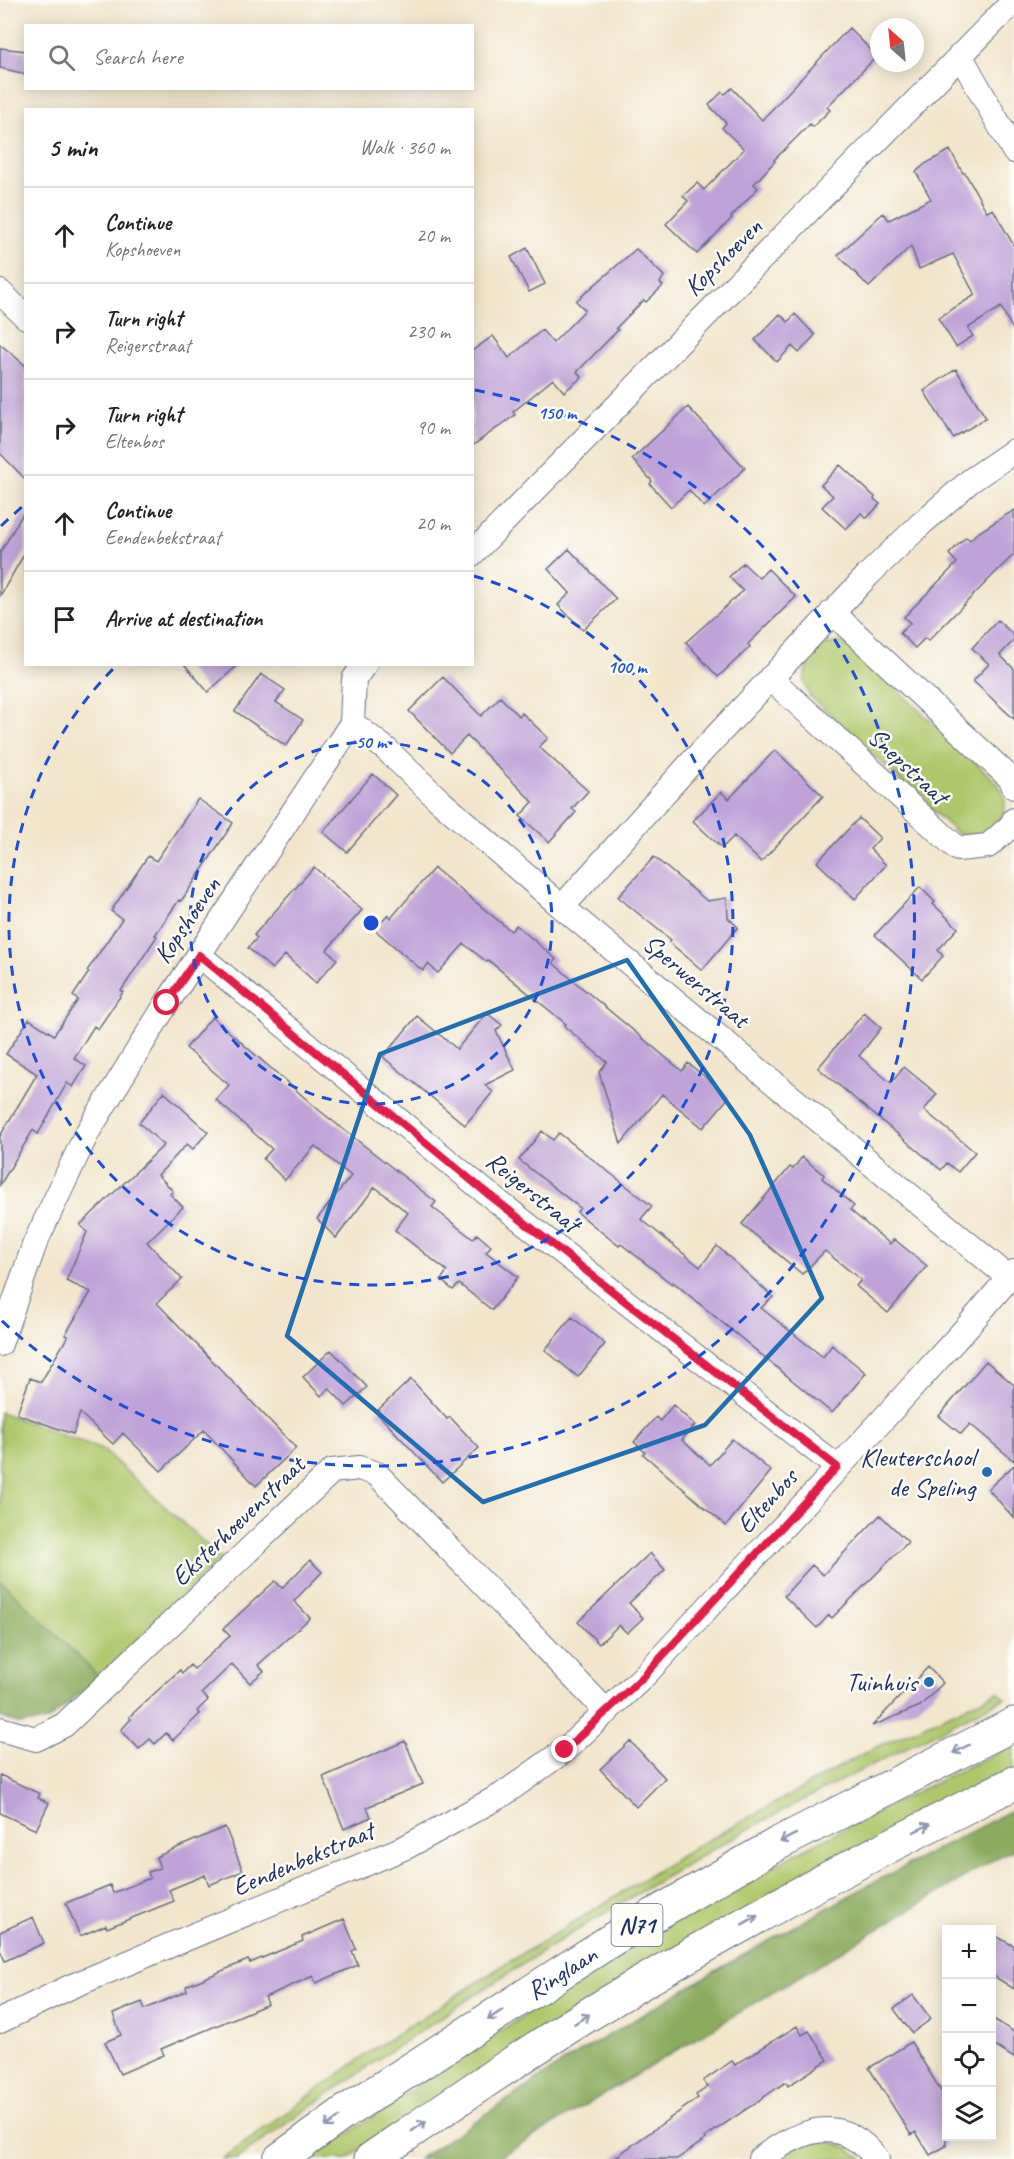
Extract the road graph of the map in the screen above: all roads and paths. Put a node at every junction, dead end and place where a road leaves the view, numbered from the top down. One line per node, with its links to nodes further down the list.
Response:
1 (1014, 1): 2 (street, Kopshoeven)
2 (960, 56): 3 (street); 7 (street, Kopshoeven)
3 (1014, 151)
4 (0, 292): 5 (street)
5 (24, 315)
6 (1014, 452): 8 (street)
7 (474, 552)
8 (832, 612): 10 (street); 12 (street)
9 (352, 669): 11 (street)
10 (770, 678): 13 (street, Snepstraat); 14 (street)
11 (352, 723): 14 (street, Sperwerstraat); 15 (street, Kopshoeven)
12 (1014, 787)
13 (1014, 820)
14 (562, 907): 16 (street, Sperwerstraat)
15 (199, 955): 17 (street, Kopshoeven); 19 (street, Reigerstraat)
16 (1011, 1275): 19 (street, Eltenbos)
17 (10, 1276): 18 (street, Kopshoeven)
18 (0, 1344)
19 (837, 1467): 20 (street, Eltenbos)
20 (606, 1712): 22 (street, Eksterhoevenstraat); 24 (street, Eendenbekstraat)
21 (1014, 1724): 25 (highway, Ringlaan / N71, one-way to 25)
22 (0, 1729)
23 (1014, 1783): 26 (highway, Ringlaan / N71, one-way to 23)
24 (0, 2021)
25 (280, 2159)
26 (371, 2159)
27 (760, 2159): 28 (street)
28 (877, 2159)

